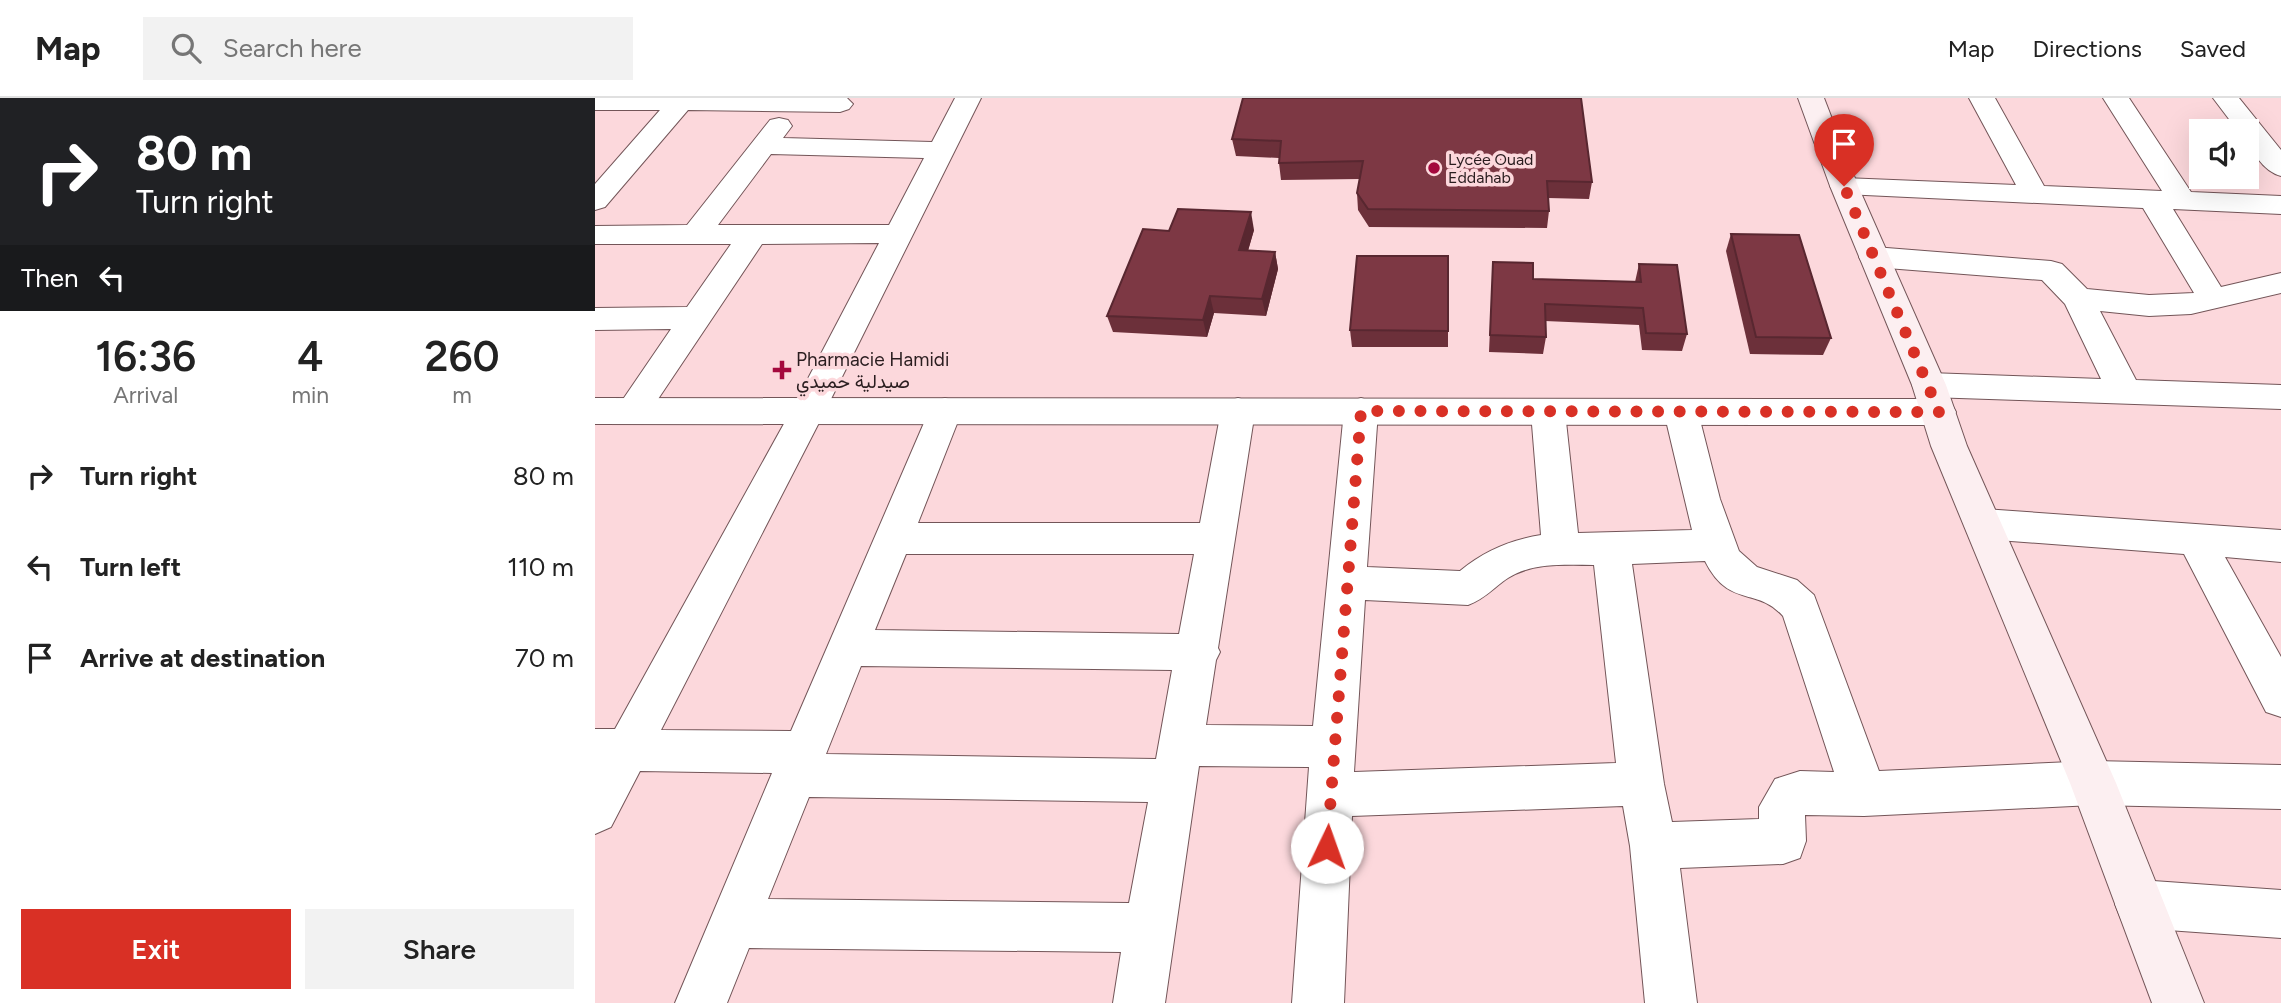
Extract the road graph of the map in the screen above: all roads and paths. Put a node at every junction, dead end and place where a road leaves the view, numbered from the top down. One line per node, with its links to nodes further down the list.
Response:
1 (968, 98): 12 (street)
2 (1811, 98): 14 (main road)
3 (1982, 98): 15 (street)
4 (2116, 98): 16 (street)
5 (2226, 98): 13 (street)
6 (683, 101): 8 (street); 9 (street); 17 (street)
7 (842, 101): 9 (street); 11 (street)
8 (595, 102)
9 (795, 105): 10 (street)
10 (763, 146): 11 (street); 19 (street)
11 (807, 147): 12 (street)
12 (942, 150): 22 (street)
13 (2281, 169)
14 (1844, 186): 15 (street); 23 (main road)
15 (2033, 193): 16 (street)
16 (2167, 200): 18 (street); 26 (street)
17 (595, 201)
18 (2281, 205)
19 (698, 233): 20 (street); 21 (street)
20 (754, 233): 22 (street); 27 (street)
21 (595, 234)
22 (898, 234): 34 (street)
23 (1874, 257): 25 (street); 31 (main road)
24 (2281, 283): 26 (street)
25 (2078, 299): 26 (street); 29 (street)
26 (2213, 299)
27 (696, 318): 28 (street); 33 (street)
28 (595, 319)
29 (2125, 392): 30 (street); 31 (street)
30 (2272, 396): 40 (street)
31 (1934, 399): 39 (street); 41 (main road)
32 (595, 411): 33 (street)
33 (632, 411): 34 (street)
34 (808, 411): 35 (street); 54 (street)
35 (945, 411): 36 (street); 42 (street)
36 (1238, 411): 37 (street); 43 (street)
37 (1361, 411): 38 (street); 49 (street)
38 (1548, 412): 39 (street); 48 (street)
39 (1681, 412): 45 (street)
40 (2281, 426)
41 (1984, 524): 44 (street); 57 (main road)
42 (893, 538): 43 (street); 50 (street)
43 (1217, 539): 51 (street)
44 (2197, 542): 46 (street); 52 (street)
45 (1715, 545): 47 (street); 60 (street)
46 (2281, 546)
47 (1611, 549): 48 (street); 58 (street)
48 (1561, 550): 49 (street)
49 (1346, 583): 53 (street)
50 (849, 648): 51 (street); 55 (street)
51 (1199, 652): 56 (street)
52 (2281, 698)
53 (1333, 747): 56 (street); 61 (street)
54 (610, 751): 55 (street); 62 (street)
55 (799, 763): 56 (street); 66 (street)
56 (1177, 763): 67 (street)
57 (2093, 783): 59 (street); 60 (street); 64 (main road)
58 (1640, 784): 61 (street); 63 (street)
59 (2281, 787)
60 (1864, 794): 63 (street)
61 (1330, 795): 70 (street)
62 (595, 811)
63 (1654, 846): 71 (street)
64 (2139, 904): 65 (street); 72 (main road)
65 (2281, 914)
66 (734, 923): 67 (street); 68 (street)
67 (1149, 928): 69 (street)
68 (701, 1003)
69 (1139, 1003)
70 (1318, 1003)
71 (1671, 1003)
72 (2178, 1003)

